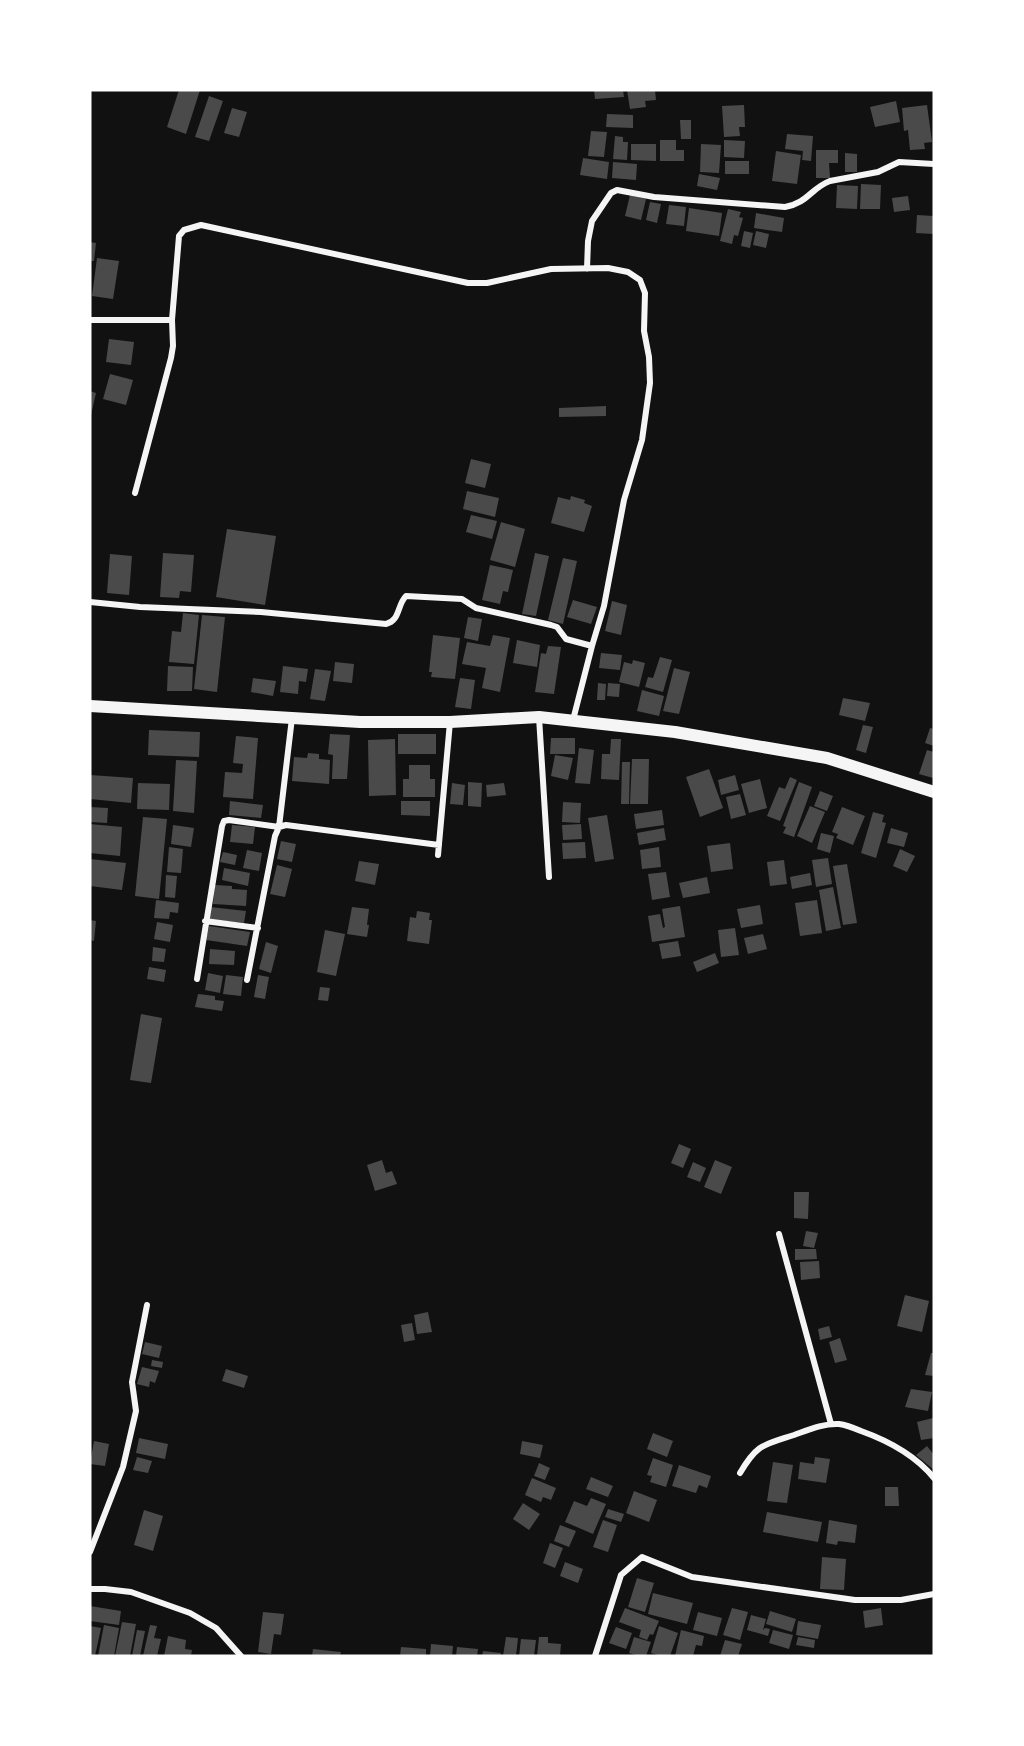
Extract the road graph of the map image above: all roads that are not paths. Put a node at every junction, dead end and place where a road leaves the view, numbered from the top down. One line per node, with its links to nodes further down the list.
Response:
1 (934, 164): 2 (street)
2 (587, 266): 4 (street); 7 (street)
3 (90, 320): 4 (street)
4 (172, 320): 5 (street)
5 (135, 493)
6 (90, 602): 7 (street)
7 (592, 646): 11 (street)
8 (90, 706): 10 (main road)
9 (538, 717): 11 (main road); 12 (main road); 17 (street)
10 (292, 718): 12 (main road); 14 (street)
11 (573, 721): 13 (main road)
12 (450, 722): 15 (street)
13 (934, 792)
14 (279, 827): 15 (street); 18 (street); 19 (street)
15 (439, 845): 16 (street)
16 (438, 855)
17 (549, 877)
18 (205, 921): 19 (street); 20 (street)
19 (258, 928): 21 (street)
20 (197, 979)
21 (247, 980)
22 (779, 1234): 24 (street)
23 (147, 1305): 27 (street)
24 (831, 1424): 25 (street); 26 (street)
25 (740, 1473)
26 (934, 1478)
27 (90, 1552)
28 (90, 1589): 30 (street)
29 (934, 1594): 31 (street)
30 (241, 1656)
31 (595, 1656)

